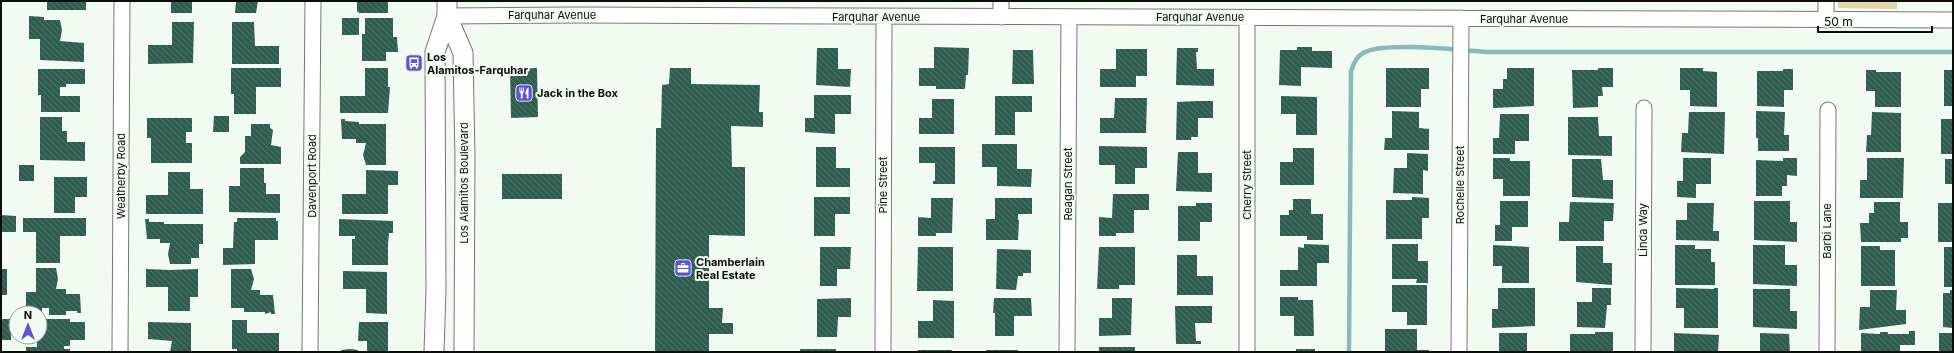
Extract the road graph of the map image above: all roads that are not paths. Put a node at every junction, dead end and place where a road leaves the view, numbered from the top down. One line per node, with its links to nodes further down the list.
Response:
1 (122, 1): 15 (street, Weatherby Road)
2 (313, 1): 16 (street, Davenport Road)
3 (1000, 1): 7 (street)
4 (1826, 1): 11 (street)
5 (447, 9): 6 (street, Farquhar Avenue); 17 (main road); 18 (main road, Los Alamitos Boulevard)
6 (884, 17): 7 (street, Farquhar Avenue); 19 (street, Pine Street)
7 (1001, 17): 8 (street, Farquhar Avenue)
8 (1069, 17): 9 (street, Farquhar Avenue); 20 (street, Reagan Street)
9 (1247, 18): 10 (street, Farquhar Avenue); 21 (street, Cherry Street)
10 (1461, 18): 11 (street, Farquhar Avenue); 22 (street, Rochelle Street)
11 (1826, 20): 12 (street, Farquhar Avenue)
12 (1953, 20)
13 (1644, 108): 23 (street, Linda Way)
14 (1828, 110): 24 (street, Barbi Lane)
15 (120, 352)
16 (310, 352)
17 (434, 352)
18 (464, 352)
19 (883, 352)
20 (1067, 352)
21 (1246, 352)
22 (1459, 352)
23 (1643, 352)
24 (1827, 352)

